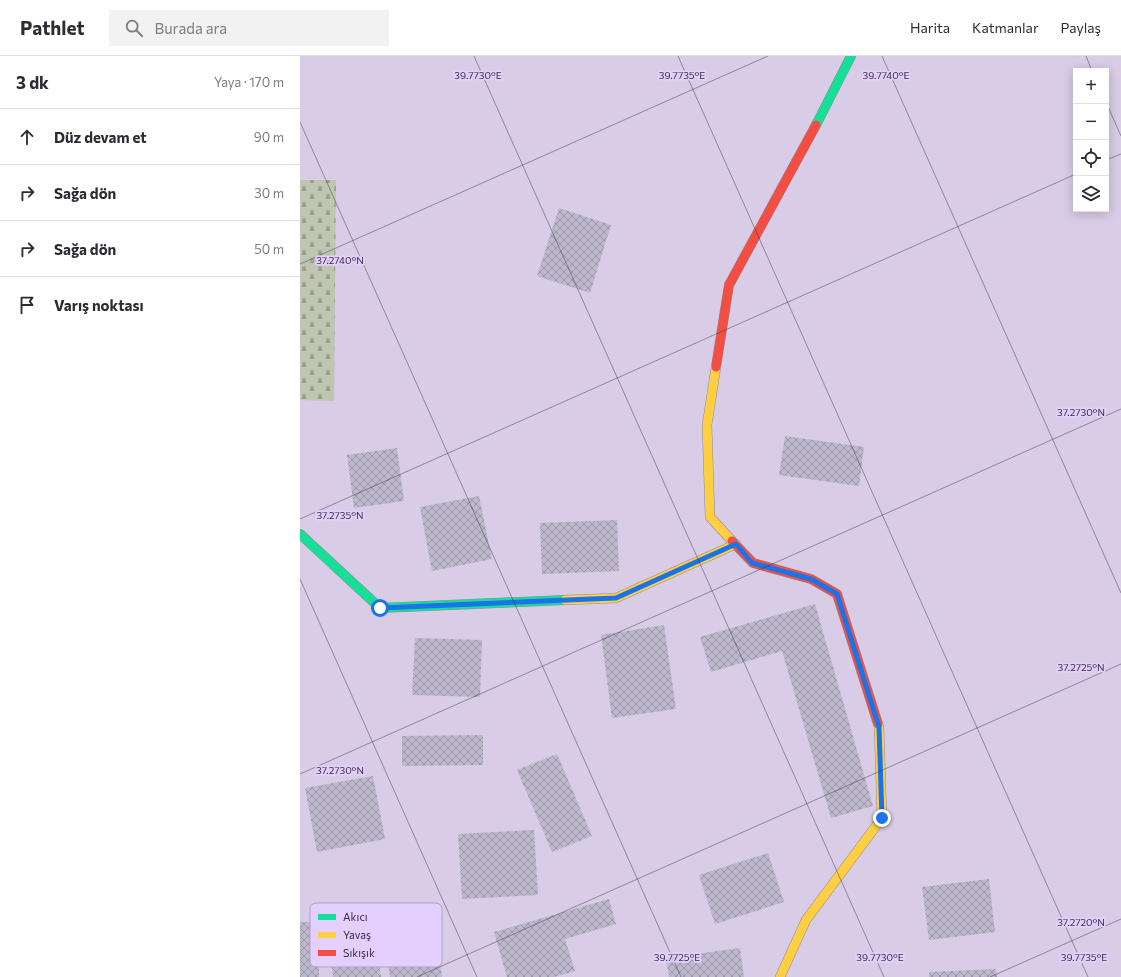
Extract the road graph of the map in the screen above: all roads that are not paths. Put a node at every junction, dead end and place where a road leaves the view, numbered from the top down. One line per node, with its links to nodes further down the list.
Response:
1 (851, 56): 3 (street)
2 (300, 534): 3 (street)
3 (736, 544): 4 (street)
4 (780, 977)

